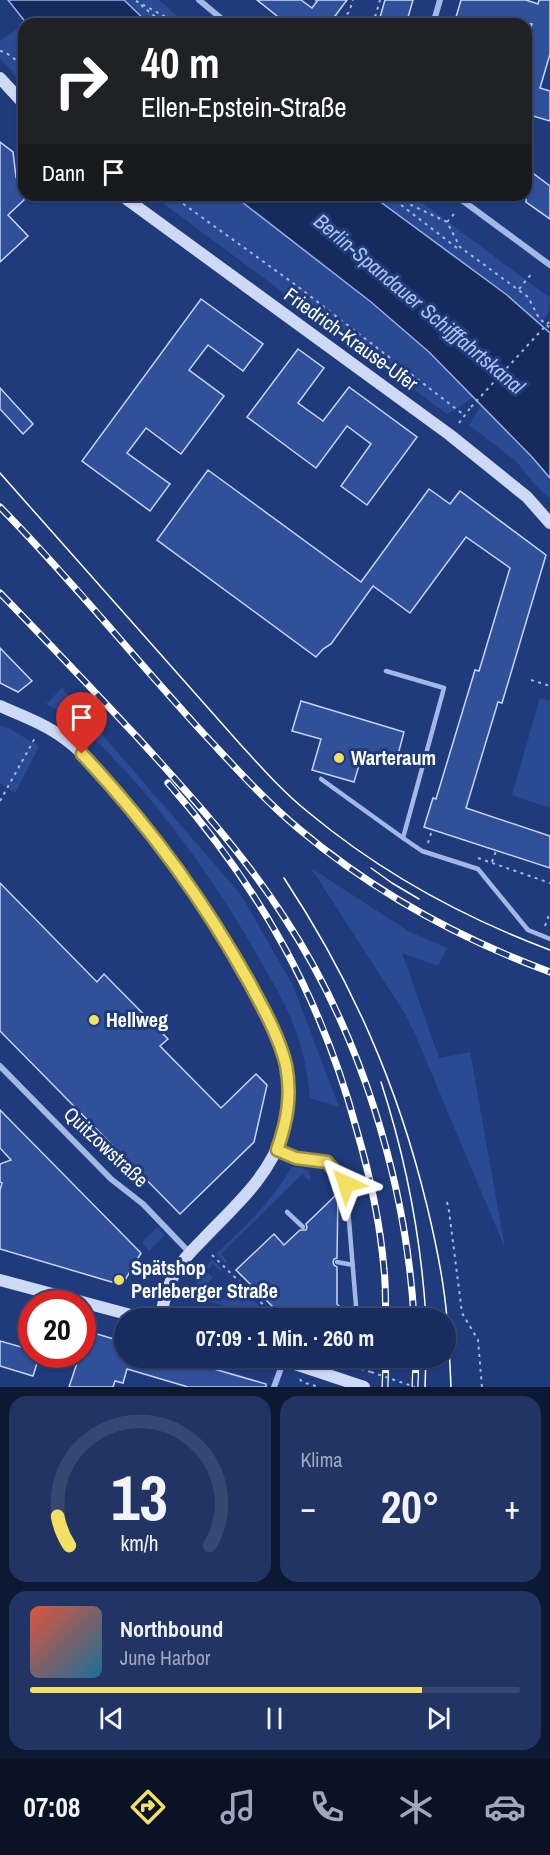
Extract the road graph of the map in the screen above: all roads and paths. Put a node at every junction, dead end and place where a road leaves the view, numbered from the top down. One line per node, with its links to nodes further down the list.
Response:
1 (198, 0): 10 (street)
2 (353, 0): 13 (path)
3 (380, 0): 14 (path)
4 (440, 0): 15 (street)
5 (136, 1): 8 (path); 9 (path)
6 (277, 15): 11 (path)
7 (336, 16): 12 (path)
8 (157, 18)
9 (168, 18)
10 (220, 18)
11 (275, 18)
12 (339, 18)
13 (344, 18)
14 (375, 18)
15 (435, 18)
16 (0, 51): 17 (path)
17 (18, 62)
18 (0, 78): 19 (main road)
19 (18, 98)
20 (129, 201): 35 (main road, Friedrich-Krause-Ufer)
21 (179, 201): 33 (path)
22 (396, 201): 27 (path)
23 (403, 201): 26 (path)
24 (463, 201): 28 (street)
25 (454, 214): 26 (path)
26 (447, 222): 27 (path)
27 (458, 247): 30 (path)
28 (550, 265)
29 (532, 273): 30 (path)
30 (519, 290): 32 (path)
31 (550, 321): 33 (path, bridge)
32 (550, 328)
33 (464, 415): 34 (path)
34 (459, 423)
35 (550, 523)
36 (386, 671): 44 (lane)
37 (531, 680): 38 (path)
38 (550, 686)
39 (0, 706): 52 (main road)
40 (35, 738): 42 (path)
41 (321, 779): 44 (lane)
42 (0, 801)
43 (432, 830): 45 (path)
44 (403, 838): 49 (lane)
45 (428, 843)
46 (497, 848): 47 (path)
47 (492, 862)
48 (550, 912): 49 (path)
49 (542, 936): 50 (lane)
50 (550, 939)
51 (0, 1066): 56 (street, Quitzowstraße)
52 (277, 1150): 56 (main road); 59 (lane)
53 (447, 1202): 73 (path)
54 (287, 1212): 55 (lane)
55 (303, 1227)
56 (190, 1253): 61 (main road)
57 (212, 1255): 62 (path)
58 (337, 1262): 59 (lane)
59 (353, 1265): 63 (lane)
60 (4, 1281): 64 (main road)
61 (162, 1308)
62 (267, 1308)
63 (356, 1308)
64 (114, 1310)
65 (278, 1368): 69 (street)
66 (307, 1368): 71 (main road)
67 (358, 1368): 72 (path, bridge)
68 (302, 1382): 70 (path)
69 (274, 1387)
70 (319, 1387)
71 (364, 1387)
72 (415, 1387)
73 (482, 1387)

